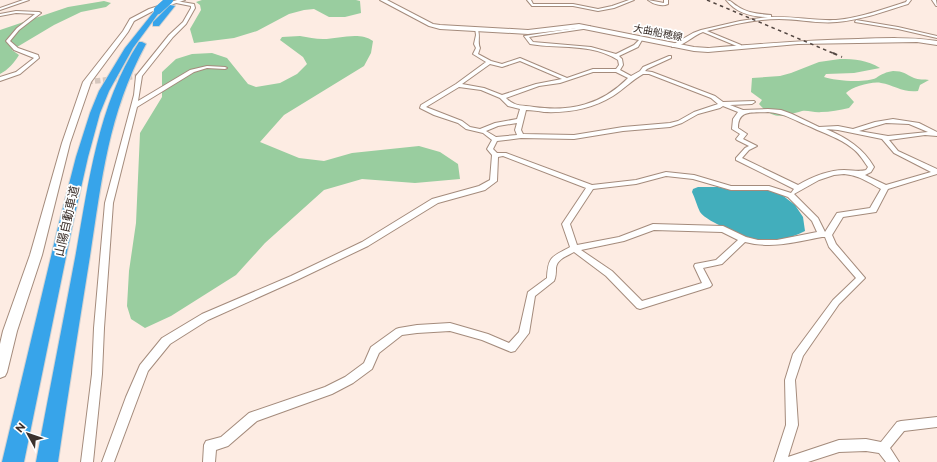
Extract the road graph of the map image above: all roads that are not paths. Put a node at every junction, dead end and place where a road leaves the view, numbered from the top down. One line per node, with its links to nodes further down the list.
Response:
1 (27, 0): 13 (street)
2 (383, 0): 19 (main road, 大曲船穂線)
3 (529, 0): 4 (street)
4 (632, 0)
5 (650, 0): 6 (street)
6 (666, 0)
7 (728, 0): 17 (street)
8 (893, 0): 14 (street)
9 (909, 0): 14 (street)
10 (934, 0): 12 (street)
11 (173, 3): 39 (street); 60 (main road); 63 (highway, 山陽自動車道); 64 (highway, 山陽自動車道)
12 (937, 5)
13 (0, 8)
14 (891, 8): 16 (street)
15 (0, 16): 33 (street)
16 (847, 19): 17 (street); 21 (street)
17 (800, 20): 20 (street)
18 (589, 27): 19 (main road, 大曲船穂線); 22 (main road, 大曲船穂線); 26 (street)
19 (476, 29): 28 (street)
20 (703, 31): 24 (street); 25 (street)
21 (937, 37)
22 (640, 40): 24 (main road, 大曲船穂線); 26 (street)
23 (937, 43): 25 (main road, 大曲船穂線)
24 (674, 46): 25 (main road, 大曲船穂線)
25 (739, 46)
26 (616, 56): 30 (street)
27 (669, 57): 31 (street)
28 (489, 62): 34 (street); 35 (street)
29 (225, 68): 39 (street)
30 (618, 70): 32 (street); 34 (street)
31 (642, 72): 32 (street); 38 (street)
32 (631, 78): 40 (street)
33 (0, 79)
34 (566, 79): 36 (street)
35 (458, 85): 36 (street); 44 (street)
36 (502, 97): 40 (street)
37 (752, 102): 38 (street)
38 (722, 104): 41 (street); 47 (street)
39 (134, 106): 65 (street)
40 (523, 108): 42 (street)
41 (742, 112): 43 (street); 54 (street)
42 (519, 122): 44 (street); 47 (street)
43 (821, 128): 45 (street); 52 (street)
44 (480, 130): 49 (street)
45 (853, 131): 46 (street); 48 (street)
46 (936, 134): 48 (street)
47 (522, 136): 49 (street)
48 (888, 138): 51 (street)
49 (495, 139): 50 (street)
50 (495, 155): 53 (street); 66 (street)
51 (937, 172): 55 (street)
52 (860, 174): 54 (street); 55 (street)
53 (591, 187): 56 (street); 59 (street)
54 (798, 188): 56 (street)
55 (885, 188): 57 (street)
56 (791, 195): 57 (street)
57 (825, 234): 58 (street); 68 (street)
58 (743, 239): 59 (street); 59 (street)
59 (575, 248): 67 (street)
60 (0, 372)
61 (937, 422): 62 (street)
62 (882, 448): 69 (street); 70 (street)
63 (13, 462)
64 (47, 462)
65 (87, 462)
66 (108, 462)
67 (209, 462)
68 (780, 462)
69 (790, 462)
70 (893, 462)

